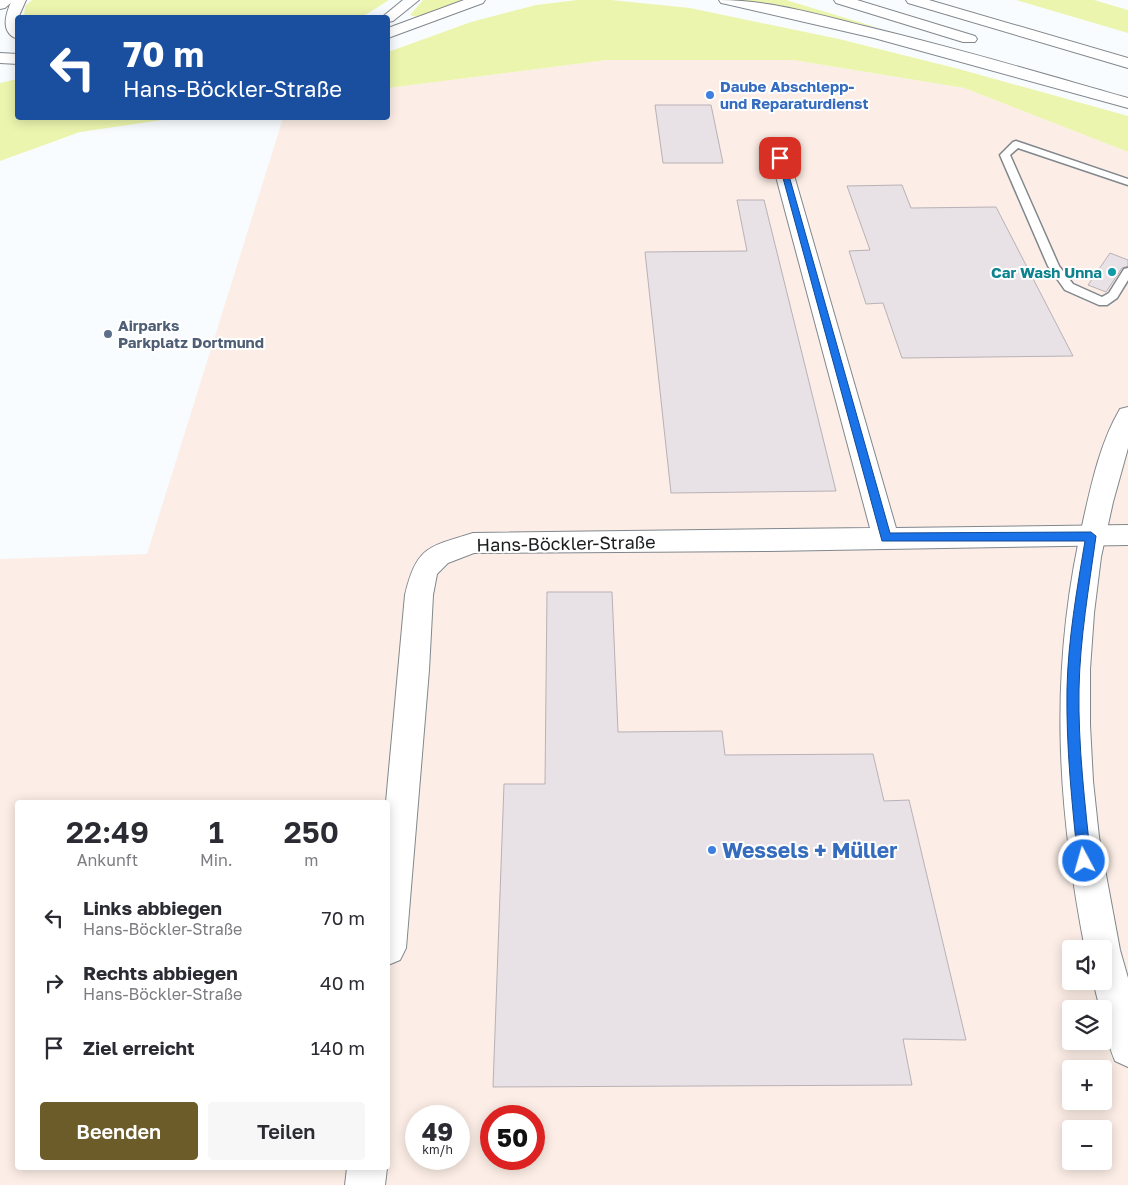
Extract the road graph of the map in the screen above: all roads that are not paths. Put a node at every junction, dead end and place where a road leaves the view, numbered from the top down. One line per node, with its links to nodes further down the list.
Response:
1 (7, 0): 8 (main road)
2 (19, 0): 10 (main road)
3 (412, 0): 9 (main road)
4 (478, 0): 11 (main road)
5 (726, 0): 16 (main road)
6 (841, 0): 12 (main road)
7 (913, 0): 15 (main road)
8 (0, 5)
9 (390, 16)
10 (15, 32)
11 (390, 32)
12 (980, 42)
13 (0, 44): 14 (main road)
14 (9, 57)
15 (1128, 62)
16 (1128, 103)
17 (780, 158): 23 (main road)
18 (1128, 182): 19 (lane)
19 (1128, 271)
20 (1128, 415): 22 (main road)
21 (1128, 535): 22 (main road, Hans-Böckler-Straße)
22 (1091, 536): 23 (main road, Hans-Böckler-Straße); 25 (main road)
23 (886, 538): 24 (main road, Hans-Böckler-Straße)
24 (390, 927)
25 (1100, 940)
26 (1112, 985): 27 (main road)
27 (1128, 1048)
28 (367, 1170): 29 (main road)
29 (365, 1185)

